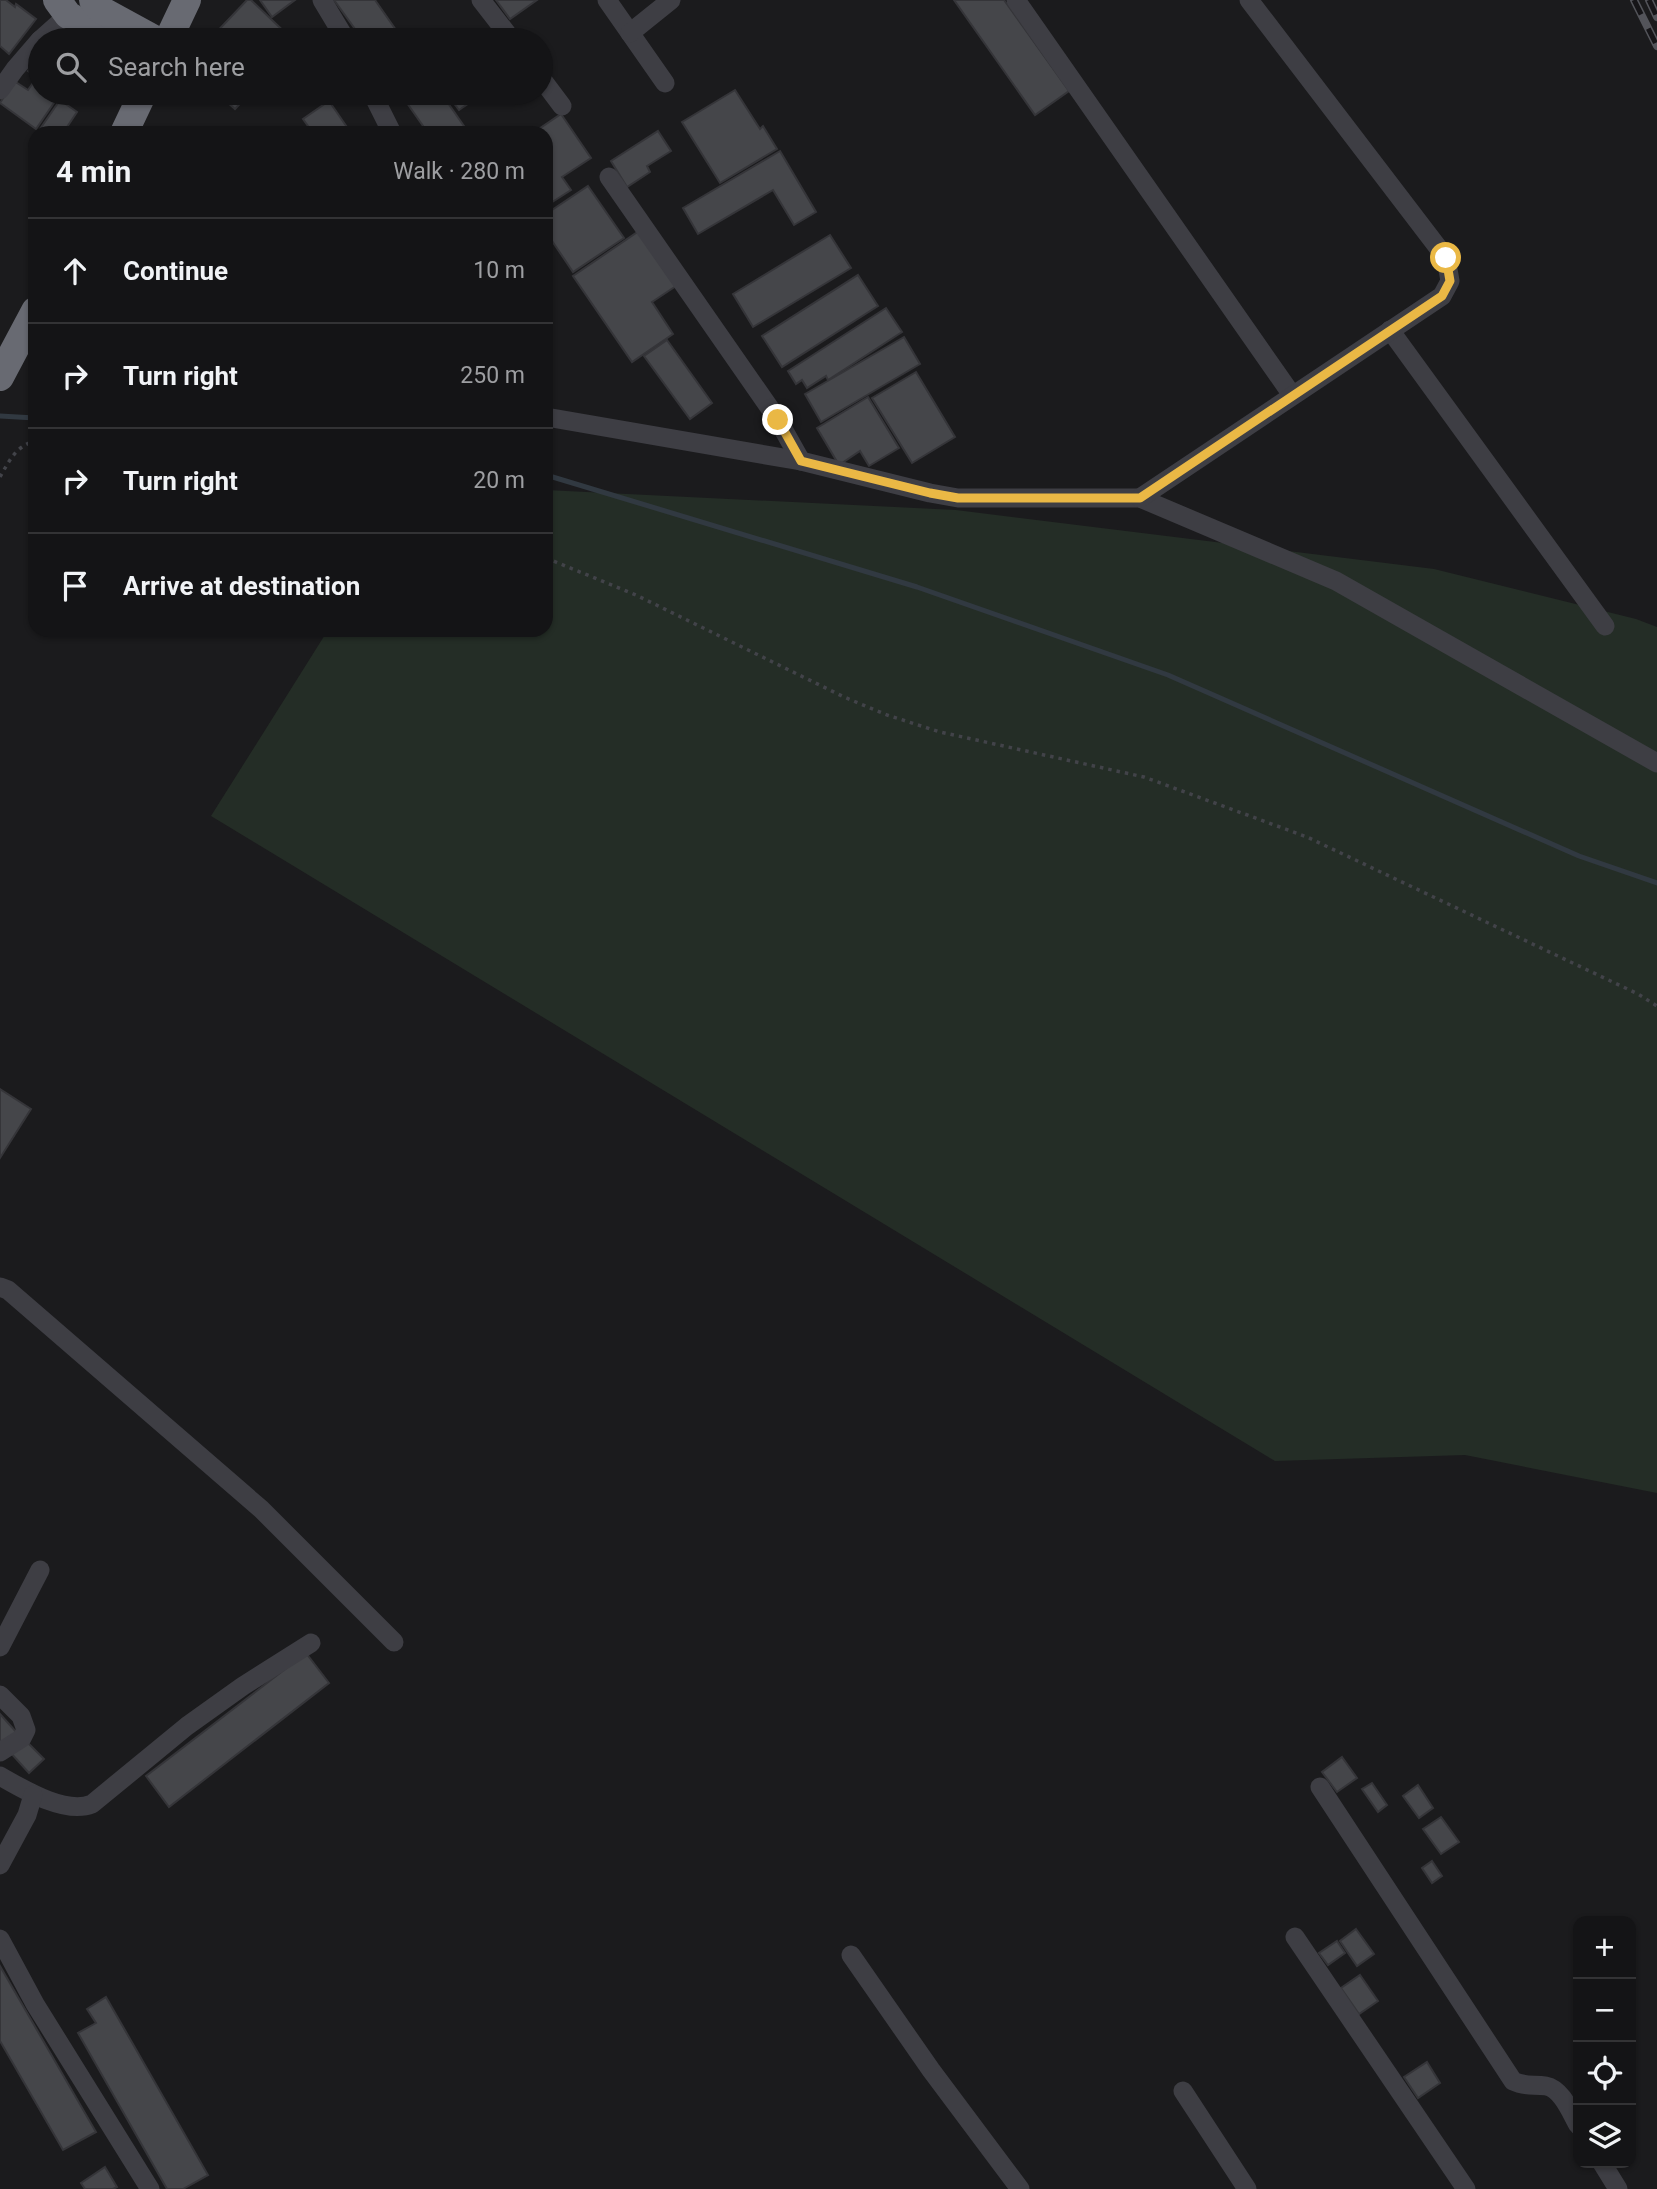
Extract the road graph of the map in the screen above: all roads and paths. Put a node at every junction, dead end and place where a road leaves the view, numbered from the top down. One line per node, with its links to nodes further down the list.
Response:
1 (93, 0): 12 (highway)
2 (187, 0): 13 (highway)
3 (322, 0): 14 (street)
4 (481, 0): 15 (street)
5 (607, 0): 16 (street)
6 (671, 0): 16 (street)
7 (1016, 0): 30 (street)
8 (1249, 0): 28 (street)
9 (63, 8): 10 (street); 11 (highway)
10 (49, 28)
11 (93, 28)
12 (135, 28)
13 (174, 28)
14 (339, 28)
15 (503, 28)
16 (630, 33): 18 (street)
17 (28, 54): 19 (street)
18 (665, 83)
19 (0, 90)
20 (553, 94): 23 (street)
21 (137, 105): 24 (highway)
22 (378, 105): 25 (street)
23 (562, 106)
24 (127, 126)
25 (388, 126)
26 (609, 177): 33 (street)
27 (28, 324): 29 (highway)
28 (1390, 330): 30 (street); 37 (street)
29 (1, 375)
30 (1292, 395): 35 (street)
31 (553, 418): 33 (street)
32 (28, 442): 34 (path)
33 (801, 461): 35 (street)
34 (0, 477)
35 (1140, 498): 38 (street)
36 (553, 561): 39 (path)
37 (1605, 626)
38 (1657, 763)
39 (1657, 1006)
40 (0, 1287): 42 (street)
41 (40, 1570): 44 (street)
42 (394, 1642)
43 (311, 1643): 49 (street)
44 (0, 1647)
45 (0, 1695): 46 (street)
46 (0, 1752)
47 (0, 1776): 49 (street)
48 (1320, 1787): 55 (street)
49 (33, 1795): 50 (street)
50 (0, 1865)
51 (1295, 1937): 60 (street)
52 (0, 1939): 57 (street)
53 (851, 1955): 58 (street)
54 (1183, 2091): 59 (street)
55 (1573, 2117)
56 (1605, 2168): 61 (street)
57 (150, 2189)
58 (1020, 2189)
59 (1247, 2189)
60 (1466, 2189)
61 (1618, 2189)

